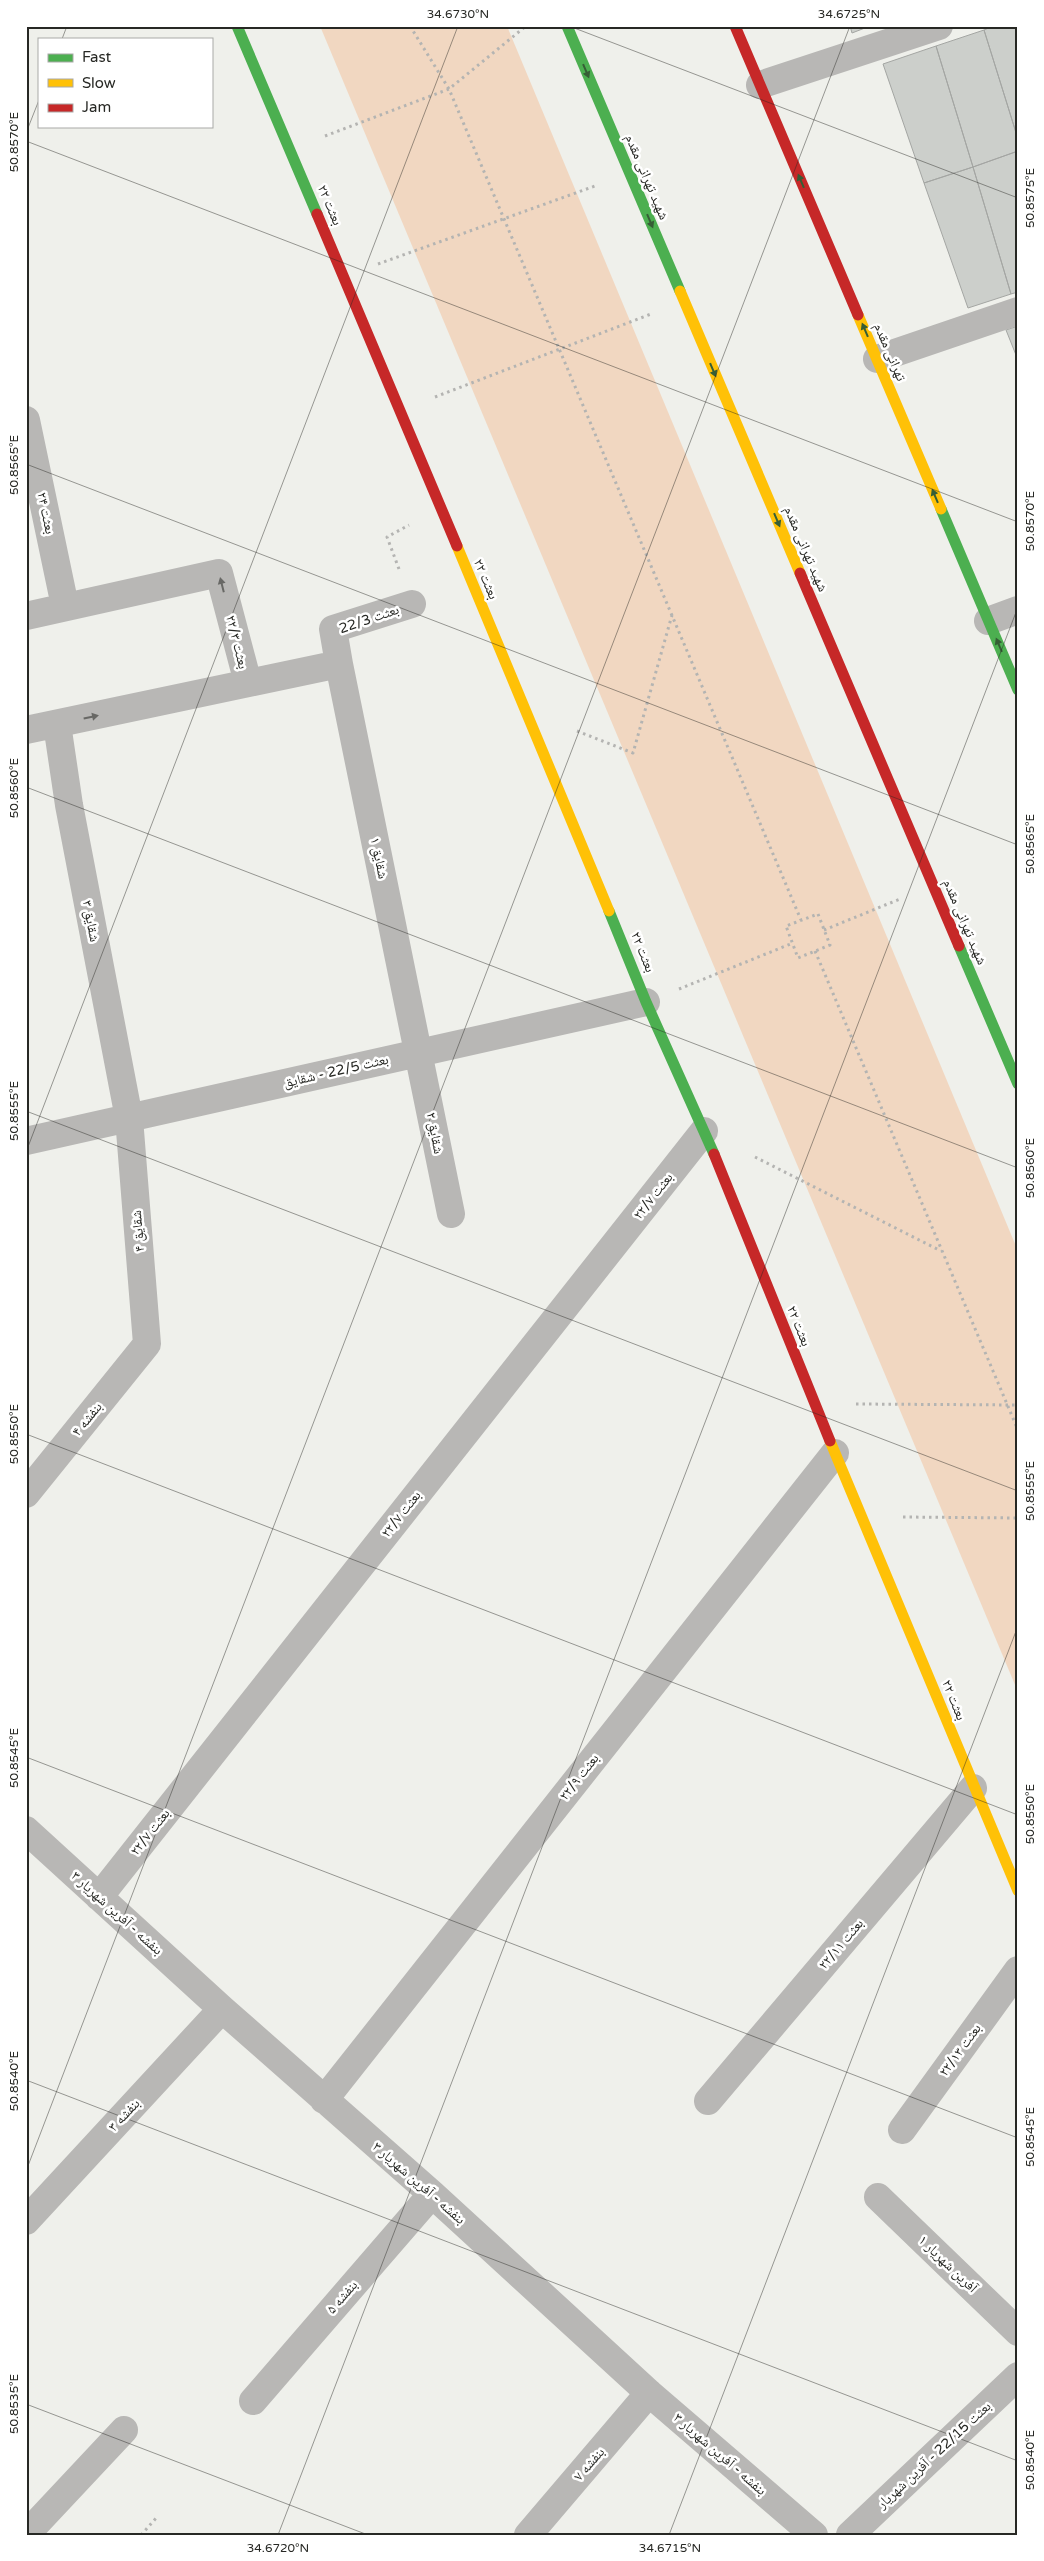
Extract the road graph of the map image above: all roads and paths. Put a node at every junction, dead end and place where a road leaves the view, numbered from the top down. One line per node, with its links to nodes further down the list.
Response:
1 (237, 26): 9 (street, بعثت ۲۲)
2 (410, 26): 8 (path)
3 (526, 26): 8 (path)
4 (567, 26): 10 (street, شهید تهرانی مقدم, one-way to 10)
5 (735, 26): 7 (street, تهرانی مقدم)
6 (939, 26): 7 (street)
7 (760, 85): 16 (street, تهرانی مقدم, one-way to 7)
8 (449, 89): 9 (path); 11 (path)
9 (290, 149): 12 (street, بعثت ۲۲)
10 (630, 174): 11 (path); 13 (street, شهید تهرانی مقدم, one-way to 13)
11 (504, 218): 12 (path); 15 (path)
12 (344, 277): 17 (street, بعثت ۲۲)
13 (684, 302): 15 (path); 32 (street, شهید تهرانی مقدم, one-way to 32)
14 (1018, 312): 16 (street)
15 (559, 349): 17 (path); 23 (path)
16 (877, 359): 25 (street, تهرانی مقدم, one-way to 16)
17 (399, 410): 19 (street, بعثت ۲۲)
18 (26, 420): 21 (street, بعثت ۲۴)
19 (440, 508): 20 (path); 29 (street, بعثت ۲۲)
20 (412, 604): 26 (street, بعثت 22/3)
21 (65, 606): 24 (street, بعثت ۲۲/۳); 27 (street, بعثت ۲۲/۳, one-way to 21)
22 (1018, 610): 25 (street)
23 (672, 615): 29 (path); 33 (path)
24 (26, 616)
25 (988, 621): 28 (street, تهرانی مقدم, one-way to 25)
26 (340, 664): 27 (street); 38 (street, شقایق ۱)
27 (248, 683): 30 (street, بعثت ۲۲/۳, one-way to 27)
28 (1018, 690)
29 (528, 712): 37 (street, بعثت ۲۲)
30 (57, 724): 31 (street, بعثت ۲۲/۳); 40 (street, شقایق ۳)
31 (26, 730)
32 (933, 885): 34 (path); 39 (street, شهید تهرانی مقدم)
33 (801, 920): 34 (path); 35 (path)
34 (824, 930): 36 (path)
35 (792, 943): 36 (path); 37 (path)
36 (814, 951): 44 (path)
37 (646, 1002): 38 (street, بعثت 22/5 - شقایق); 41 (street, بعثت ۲۲)
38 (419, 1053): 40 (street, بعثت 22/5 - شقایق); 43 (street, شقایق ۲)
39 (1018, 1084)
40 (129, 1118): 42 (street, بعثت 22/5 - شقایق); 45 (street, شقایق ۴)
41 (704, 1131): 44 (path); 46 (street, بعثت ۲۲); 57 (street, بعثت ۲۲/۷)
42 (26, 1141)
43 (451, 1214)
44 (942, 1251): 47 (path)
45 (147, 1344): 51 (street, بنفشه ۴)
46 (815, 1404): 47 (path); 50 (street, بعثت ۲۲)
47 (1007, 1404): 48 (path); 49 (path)
48 (1018, 1404)
49 (1018, 1430)
50 (835, 1453): 52 (street, بعثت ۲۲); 60 (street, بعثت ۲۲/۹)
51 (26, 1494)
52 (862, 1517): 53 (path); 54 (street, بعثت ۲۲)
53 (1018, 1518)
54 (973, 1788): 56 (street, بعثت ۲۲); 61 (street, بعثت ۲۲/۱۱)
55 (26, 1830): 57 (street, بنفشه - آفرین شهریار ۳)
56 (1018, 1891)
57 (99, 1897): 59 (street, بنفشه - آفرین شهریار ۳)
58 (1018, 1970): 62 (street, بعثت ۲۲/۱۳)
59 (222, 2009): 60 (street, بنفشه - آفرین شهریار ۳); 65 (street, بنفشه ۳)
60 (324, 2100): 63 (street, بنفشه - آفرین شهریار ۳)
61 (708, 2101)
62 (902, 2130)
63 (432, 2194): 68 (street, بنفشه - آفرین شهریار ۳); 69 (street, بنفشه ۵)
64 (878, 2196): 66 (street, آفرین شهریار ۱)
65 (26, 2221)
66 (1018, 2332)
67 (1018, 2376): 76 (street, بعثت 22/15 - آفرین شهریار)
68 (649, 2393): 74 (street, بنفشه ۷); 75 (street, بنفشه - آفرین شهریار ۳)
69 (253, 2401)
70 (124, 2430): 72 (street)
71 (158, 2516): 73 (path)
72 (34, 2525)
73 (141, 2535)
74 (528, 2535)
75 (814, 2535)
76 (850, 2535)

